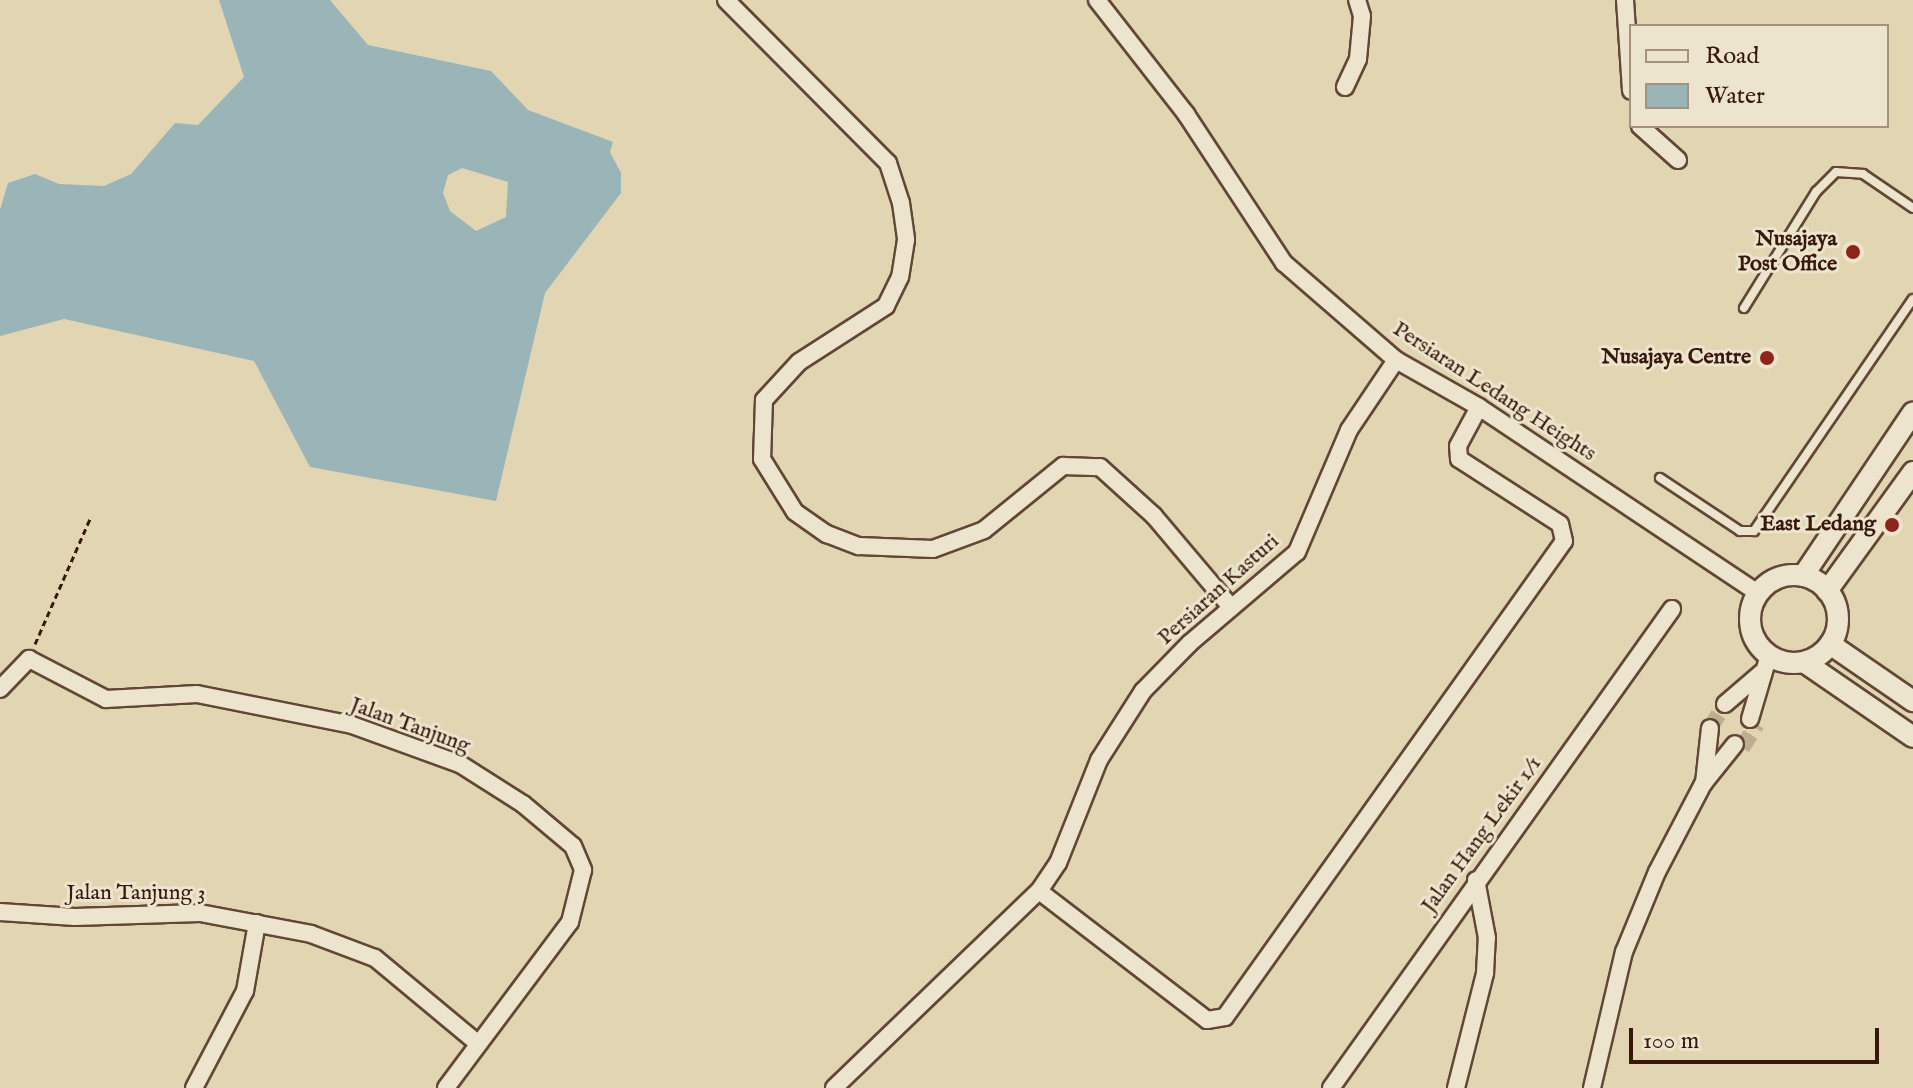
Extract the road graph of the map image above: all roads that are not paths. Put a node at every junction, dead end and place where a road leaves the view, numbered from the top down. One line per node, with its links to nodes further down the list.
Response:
1 (726, 0): 20 (street)
2 (1097, 0): 12 (street, Persiaran Ledang Heights)
3 (1357, 0): 6 (street)
4 (1625, 0): 5 (street)
5 (1629, 61)
6 (1345, 87)
7 (1642, 128): 8 (street)
8 (1678, 160)
9 (1913, 207): 11 (lane)
10 (1913, 299): 16 (lane)
11 (1744, 308)
12 (1396, 360): 13 (street, Persiaran Ledang Heights); 20 (street, Persiaran Kasturi)
13 (1479, 407): 19 (street, Persiaran Ledang Heights); 34 (street)
14 (1913, 412): 17 (street)
15 (1913, 472): 18 (street)
16 (1660, 478)
17 (1803, 576): 18 (street); 19 (street)
18 (1827, 591): 22 (street)
19 (1758, 593): 24 (street)
20 (1230, 606): 34 (street, Persiaran Kasturi)
21 (1672, 609): 33 (street, Jalan Hang Lekir 1/1)
22 (1830, 644): 23 (street); 26 (street)
23 (1804, 662): 24 (street); 30 (street)
24 (1765, 664): 27 (street); 28 (street)
25 (0, 689): 37 (street, Jalan Tanjung)
26 (1913, 701)
27 (1729, 706)
28 (1753, 722)
29 (1714, 730): 32 (street)
30 (1913, 737)
31 (1738, 746): 32 (street)
32 (1703, 784): 43 (street)
33 (1476, 880): 41 (street, Jalan Hang Lekir 1/1); 42 (street)
34 (1039, 891): 40 (street, Persiaran Kasturi)
35 (0, 912): 36 (street, Jalan Tanjung 3)
36 (257, 923): 37 (street, Jalan Tanjung 3); 38 (street)
37 (476, 1042): 39 (street, Jalan Tanjung)
38 (194, 1088)
39 (446, 1088)
40 (834, 1088)
41 (1331, 1088)
42 (1456, 1088)
43 (1592, 1088)

